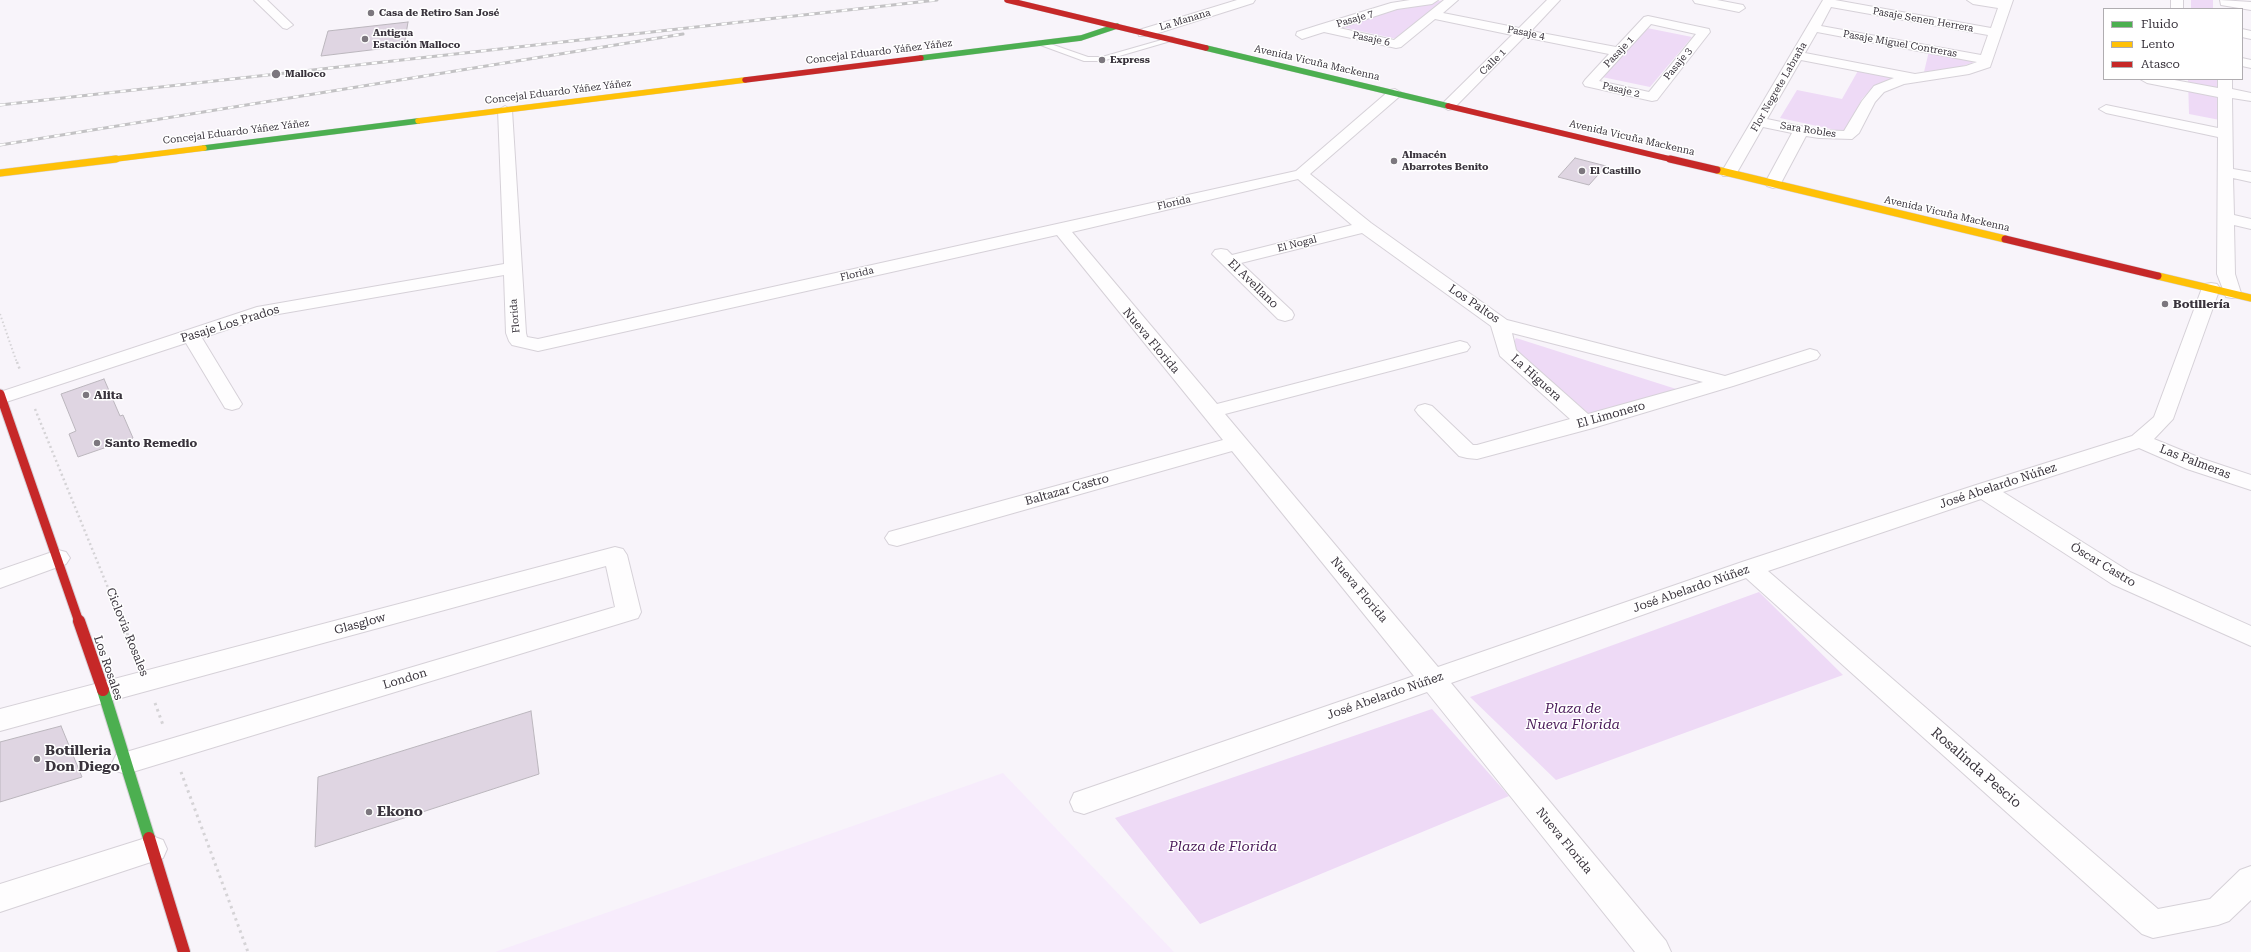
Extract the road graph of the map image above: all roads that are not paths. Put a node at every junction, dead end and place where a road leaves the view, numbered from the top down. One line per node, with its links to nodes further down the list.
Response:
1 (260, 0): 15 (street)
2 (1007, 0): 16 (street, Avenida Vicuña Mackenna)
3 (1249, 0): 21 (street, La Manana)
4 (1432, 0): 17 (street, Pasaje 7)
5 (1452, 0): 14 (street)
6 (1554, 0): 19 (street, Calle 1)
7 (1699, 0): 13 (street)
8 (1973, 0): 10 (street)
9 (1828, 2): 18 (street, Flor Negrete Labraña); 22 (street, Pasaje Senen Herrera)
10 (2006, 3): 22 (street)
11 (2225, 4): 12 (street)
12 (2251, 6)
13 (1739, 8)
14 (1433, 15): 17 (street, Pasaje 6); 19 (street, Pasaje 4)
15 (287, 25)
16 (1117, 26): 21 (street, Avenida Vicuña Mackenna); 25 (street, Concejal Eduardo Yáñez Yáñez)
17 (1323, 28): 23 (street, Pasaje 7)
18 (1813, 28): 27 (street, Flor Negrete Labraña); 28 (street, Pasaje Miguel Contreras)
19 (1522, 32): 26 (street, Pasaje 4); 36 (street, Calle 1)
20 (1704, 32): 26 (street, Pasaje 1); 34 (street, Pasaje 3)
21 (1144, 33): 24 (street, Avenida Vicuña Mackenna)
22 (1996, 33): 28 (street)
23 (1302, 35)
24 (1172, 39): 25 (lane); 33 (street, Avenida Vicuña Mackenna)
25 (1039, 43): 38 (street, Concejal Eduardo Yáñez Yáñez)
26 (1619, 52): 31 (street, Pasaje 1)
27 (1797, 55): 29 (street); 39 (street, Flor Negrete Labraña)
28 (1987, 60): 29 (street)
29 (1914, 78): 40 (street, Sara Robles)
30 (2156, 80): 32 (street)
31 (1590, 83): 34 (street, Pasaje 2)
32 (2225, 88): 35 (street); 41 (street)
33 (1395, 93): 36 (street, Avenida Vicuña Mackenna); 45 (street, Florida)
34 (1652, 97)
35 (2251, 97)
36 (1448, 106): 44 (street, Avenida Vicuña Mackenna)
37 (2106, 109): 41 (street)
38 (505, 110): 42 (street, Concejal Eduardo Yáñez Yáñez); 53 (street, Florida)
39 (1759, 122): 40 (street, Sara Robles); 44 (street, Flor Negrete Labraña)
40 (1801, 131): 47 (street)
41 (2226, 134): 43 (street)
42 (0, 172)
43 (2226, 172): 46 (street); 48 (street)
44 (1729, 173): 47 (street, Avenida Vicuña Mackenna)
45 (1301, 174): 50 (street, Los Paltos); 51 (street, Florida)
46 (2251, 177)
47 (1773, 183): 54 (street, Avenida Vicuña Mackenna)
48 (2226, 218): 49 (street); 54 (street)
49 (2251, 224)
50 (1365, 227): 52 (street, El Nogal); 57 (street, Los Paltos)
51 (1061, 230): 53 (street, Florida); 65 (street, Nueva Florida)
52 (1225, 257): 56 (street, El Avellano)
53 (512, 268): 58 (street, Pasaje Los Prados)
54 (2222, 291): 55 (street, Avenida Vicuña Mackenna); 67 (street, José Abelardo Núñez)
55 (2251, 298)
56 (1286, 315)
57 (1500, 324): 61 (street, Los Paltos); 66 (street, La Higuera)
58 (191, 335): 62 (street, Pasaje Los Prados); 63 (street)
59 (1460, 347): 65 (street)
60 (1810, 355): 61 (street, El Limonero)
61 (1726, 382): 66 (street, El Limonero)
62 (1, 396): 73 (street, Los Rosales)
63 (232, 404)
64 (1425, 410): 66 (street, El Limonero)
65 (1210, 412): 68 (street, Nueva Florida)
66 (1586, 423)
67 (2140, 441): 69 (street, Las Palmeras); 70 (street, José Abelardo Núñez)
68 (1236, 442): 71 (street, Baltazar Castro); 77 (street, Nueva Florida)
69 (2251, 483)
70 (1984, 490): 74 (street, José Abelardo Núñez); 76 (street, Óscar Castro)
71 (897, 538)
72 (615, 555): 78 (street, Glasglow); 80 (street, London)
73 (58, 558): 75 (street); 78 (street, Los Rosales)
74 (1750, 568): 77 (street, José Abelardo Núñez); 83 (street, Rosalinda Pescio)
75 (0, 579)
76 (2251, 637)
77 (1432, 679): 81 (street, José Abelardo Núñez); 86 (street, Nueva Florida)
78 (104, 692): 79 (street, Glasglow); 80 (street, Los Rosales)
79 (0, 720)
80 (126, 763): 82 (street, Los Rosales)
81 (1084, 802)
82 (152, 849): 84 (street); 85 (street, Los Rosales)
83 (2251, 880)
84 (0, 898)
85 (184, 952)
86 (1655, 952)

